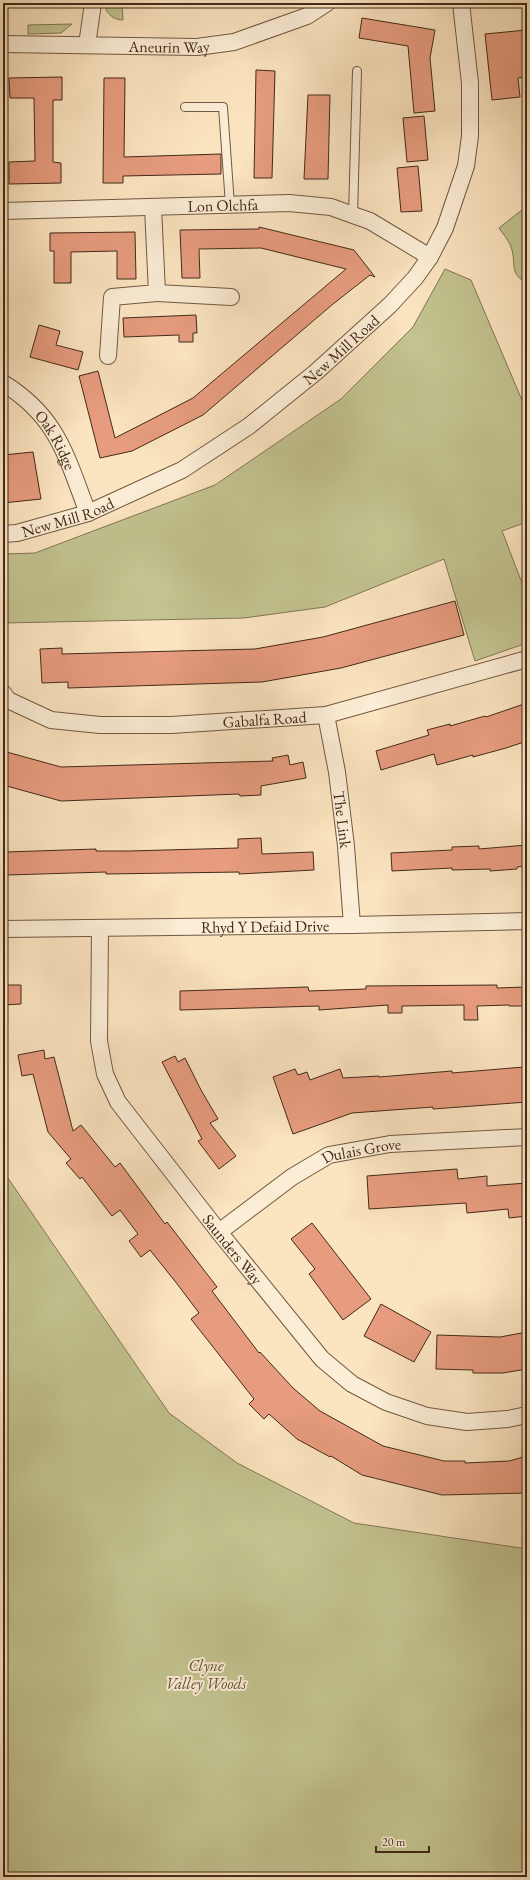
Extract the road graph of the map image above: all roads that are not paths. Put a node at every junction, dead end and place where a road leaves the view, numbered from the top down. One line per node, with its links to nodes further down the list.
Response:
1 (93, 3): 5 (street)
2 (327, 3): 5 (street, Aneurin Way)
3 (461, 3): 12 (street, New Mill Road)
4 (3, 44): 5 (street, Aneurin Way)
5 (87, 46)
6 (357, 71): 11 (lane)
7 (185, 107): 8 (lane)
8 (230, 205): 9 (street, Lon Olchfa); 11 (street, Lon Olchfa)
9 (153, 207): 10 (street, Lon Olchfa); 13 (street)
10 (3, 211)
11 (353, 215): 12 (street, Lon Olchfa)
12 (430, 257): 17 (street, New Mill Road)
13 (157, 292): 14 (street); 15 (street)
14 (231, 297)
15 (108, 356)
16 (3, 383): 17 (street, Oak Ridge)
17 (88, 513): 18 (street, New Mill Road)
18 (3, 534)
19 (527, 659): 21 (street, Gabalfa Road)
20 (3, 693): 21 (street, Gabalfa Road)
21 (326, 715): 23 (street, The Link)
22 (527, 921): 23 (street, Rhyd Y Defaid Drive)
23 (352, 925): 24 (street, Rhyd Y Defaid Drive)
24 (100, 928): 25 (street, Rhyd Y Defaid Drive); 27 (street, Saunders Way)
25 (3, 929)
26 (527, 1137): 27 (street, Dulais Grove)
27 (219, 1232): 28 (street, Saunders Way)
28 (527, 1415)

